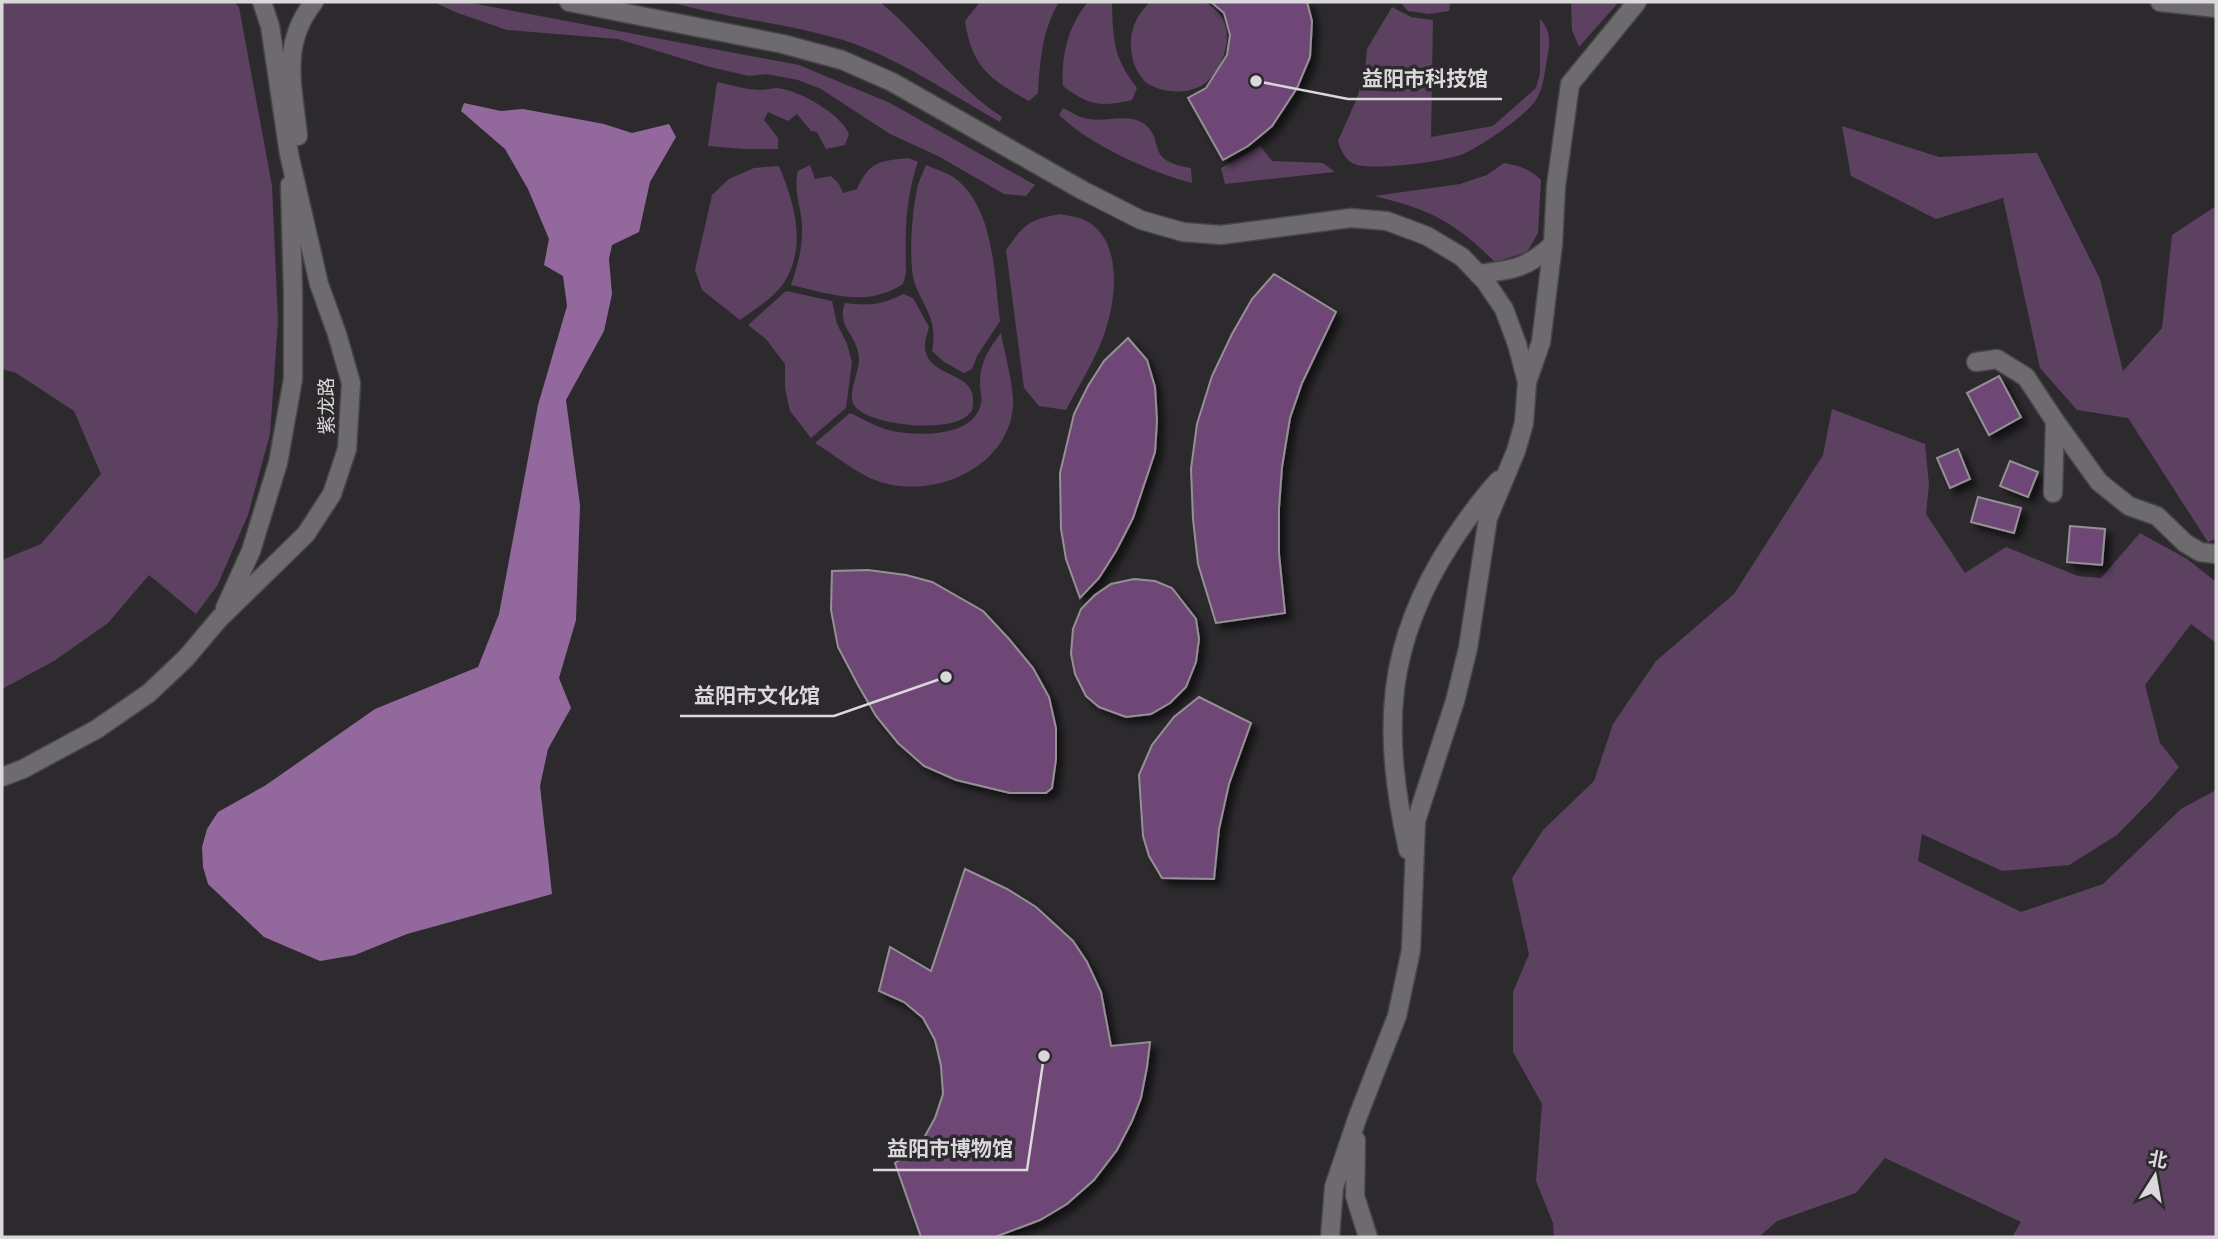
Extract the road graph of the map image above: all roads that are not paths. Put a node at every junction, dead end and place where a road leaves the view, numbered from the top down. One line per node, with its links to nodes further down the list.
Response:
1 (262, 2): 7 (street, 紫龙路)
2 (314, 2): 8 (street)
3 (569, 2): 10 (street)
4 (1637, 2): 9 (street)
5 (2160, 2): 6 (street)
6 (2216, 8)
7 (289, 154): 8 (street, 紫龙路); 17 (street, 紫龙路)
8 (305, 216): 17 (street, 紫龙路)
9 (1553, 244): 10 (street); 12 (street)
10 (1478, 274): 12 (street)
11 (1976, 362): 13 (street)
12 (1527, 382): 14 (street)
13 (2055, 421): 15 (street); 16 (street)
14 (1506, 473): 21 (street); 21 (street)
15 (2053, 494)
16 (2216, 554)
17 (219, 620): 18 (street, 紫龙路)
18 (23, 769): 19 (street, 紫龙路); 20 (street, 紫龙路)
19 (2, 777)
20 (2, 786)
21 (1413, 872): 22 (street)
22 (1358, 1116): 23 (street); 24 (street)
23 (1330, 1237)
24 (1368, 1237)

